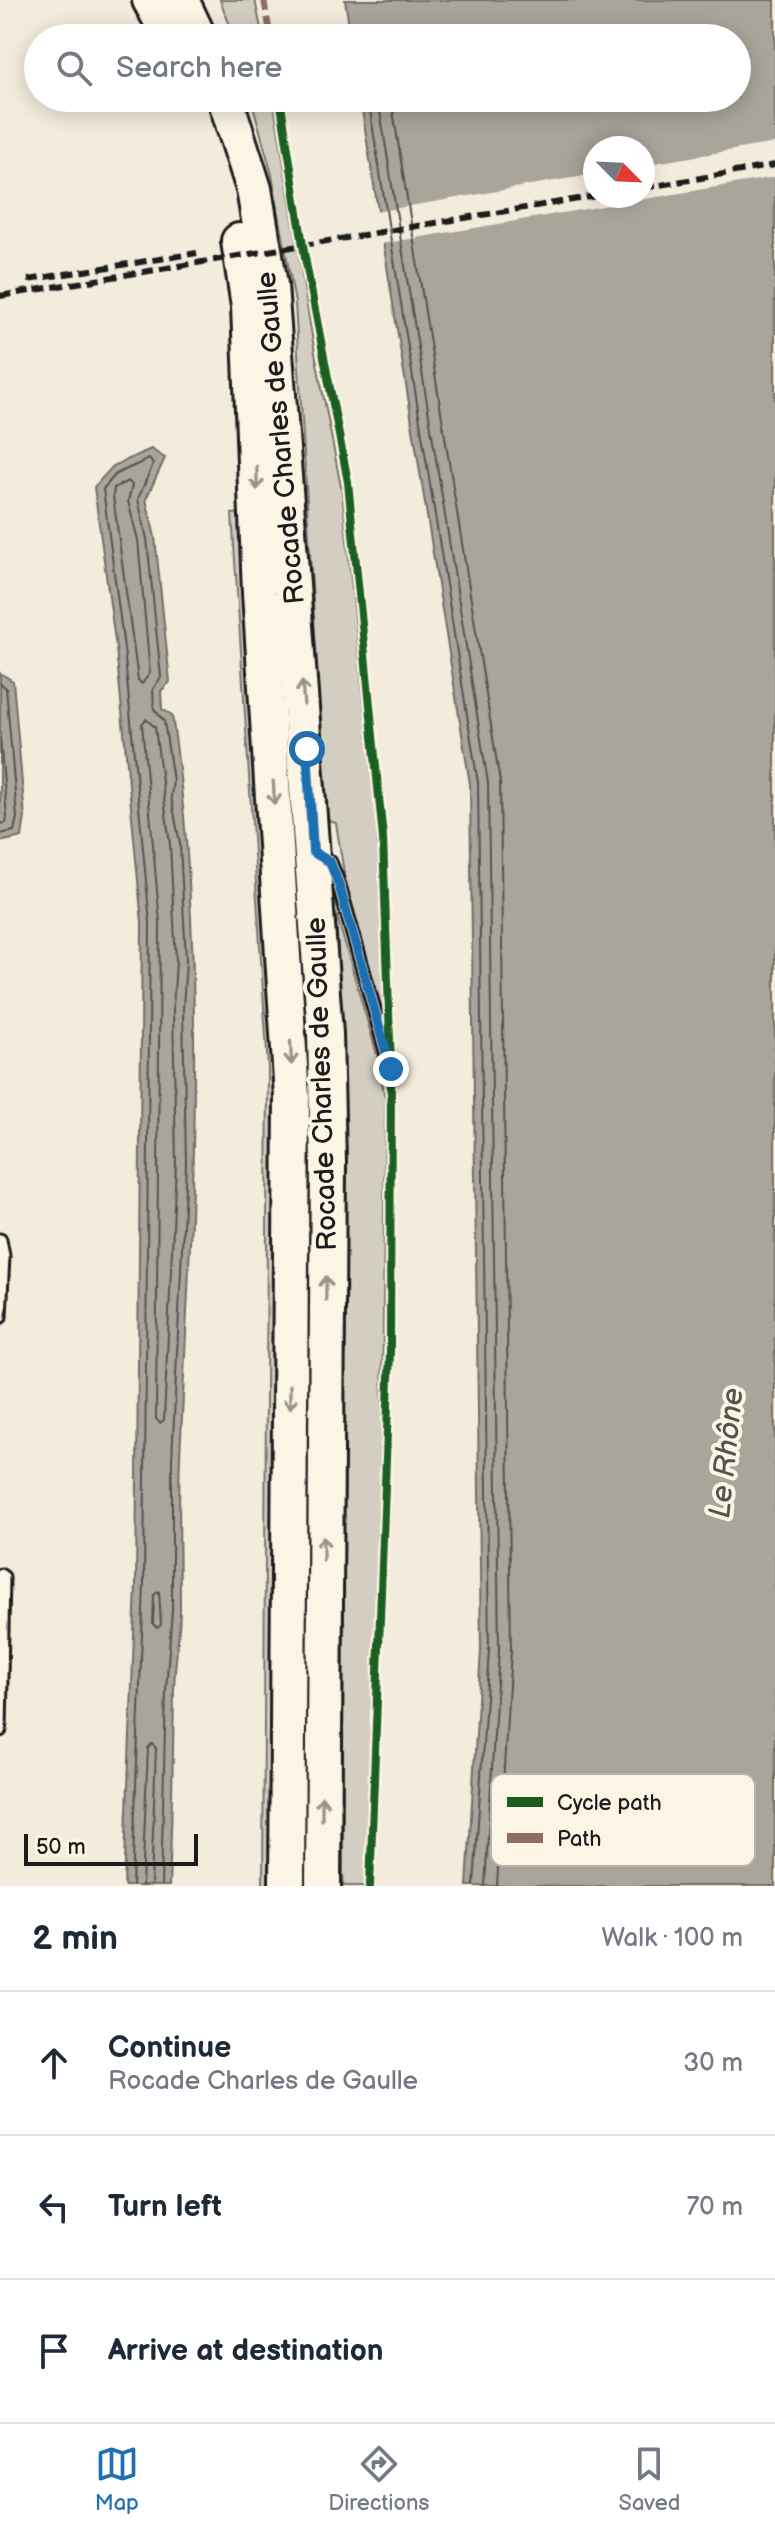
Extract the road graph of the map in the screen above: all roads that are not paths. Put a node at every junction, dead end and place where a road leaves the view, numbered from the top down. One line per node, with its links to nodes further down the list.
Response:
1 (150, 0): 2 (main road)
2 (163, 24)
3 (205, 112): 11 (main road, Rocade Charles de Gaulle, one-way to 11)
4 (229, 112): 5 (main road, Rocade Charles de Gaulle, one-way to 4)
5 (313, 852): 6 (lane); 12 (main road, Rocade Charles de Gaulle, one-way to 5)
6 (391, 1069)
7 (0, 1240): 8 (lane)
8 (0, 1317)
9 (0, 1575): 10 (lane)
10 (0, 1730)
11 (287, 1886)
12 (323, 1886)

